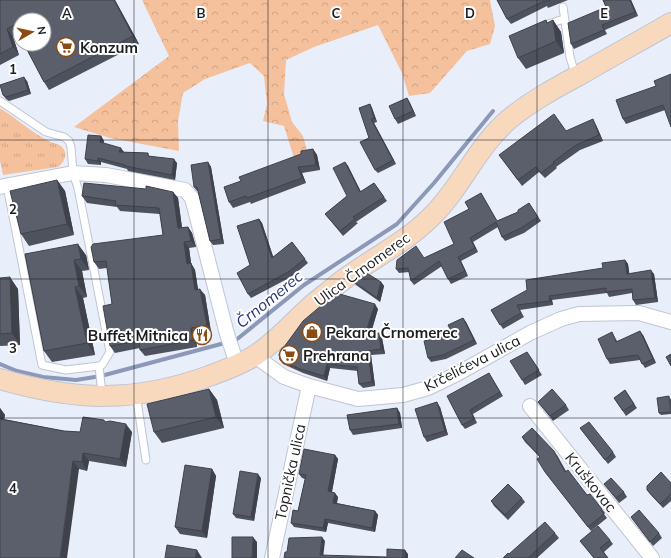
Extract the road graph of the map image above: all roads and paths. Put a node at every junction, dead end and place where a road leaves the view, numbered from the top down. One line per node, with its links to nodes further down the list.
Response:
1 (562, 7): 2 (lane)
2 (564, 19): 4 (lane); 5 (lane)
3 (671, 23): 5 (street, Ulica Črnomerec)
4 (538, 28)
5 (576, 77): 11 (street, Ulica Črnomerec)
6 (0, 101): 7 (lane)
7 (73, 174): 8 (street); 10 (street); 12 (lane)
8 (4, 187): 12 (lane)
9 (671, 322): 14 (street, Krčelićeva ulica)
10 (234, 356): 11 (street, Ulica Črnomerec); 16 (street, Ulica Črnomerec)
11 (255, 356): 14 (street, Krčelićeva ulica)
12 (99, 367): 15 (lane)
13 (0, 380): 15 (street, Ulica Črnomerec)
14 (309, 386): 19 (street, Topnička ulica)
15 (102, 390): 16 (street, Ulica Črnomerec)
16 (136, 394): 18 (lane)
17 (530, 406): 20 (street, Kruškovac)
18 (146, 460)
19 (272, 558)
20 (652, 558)

